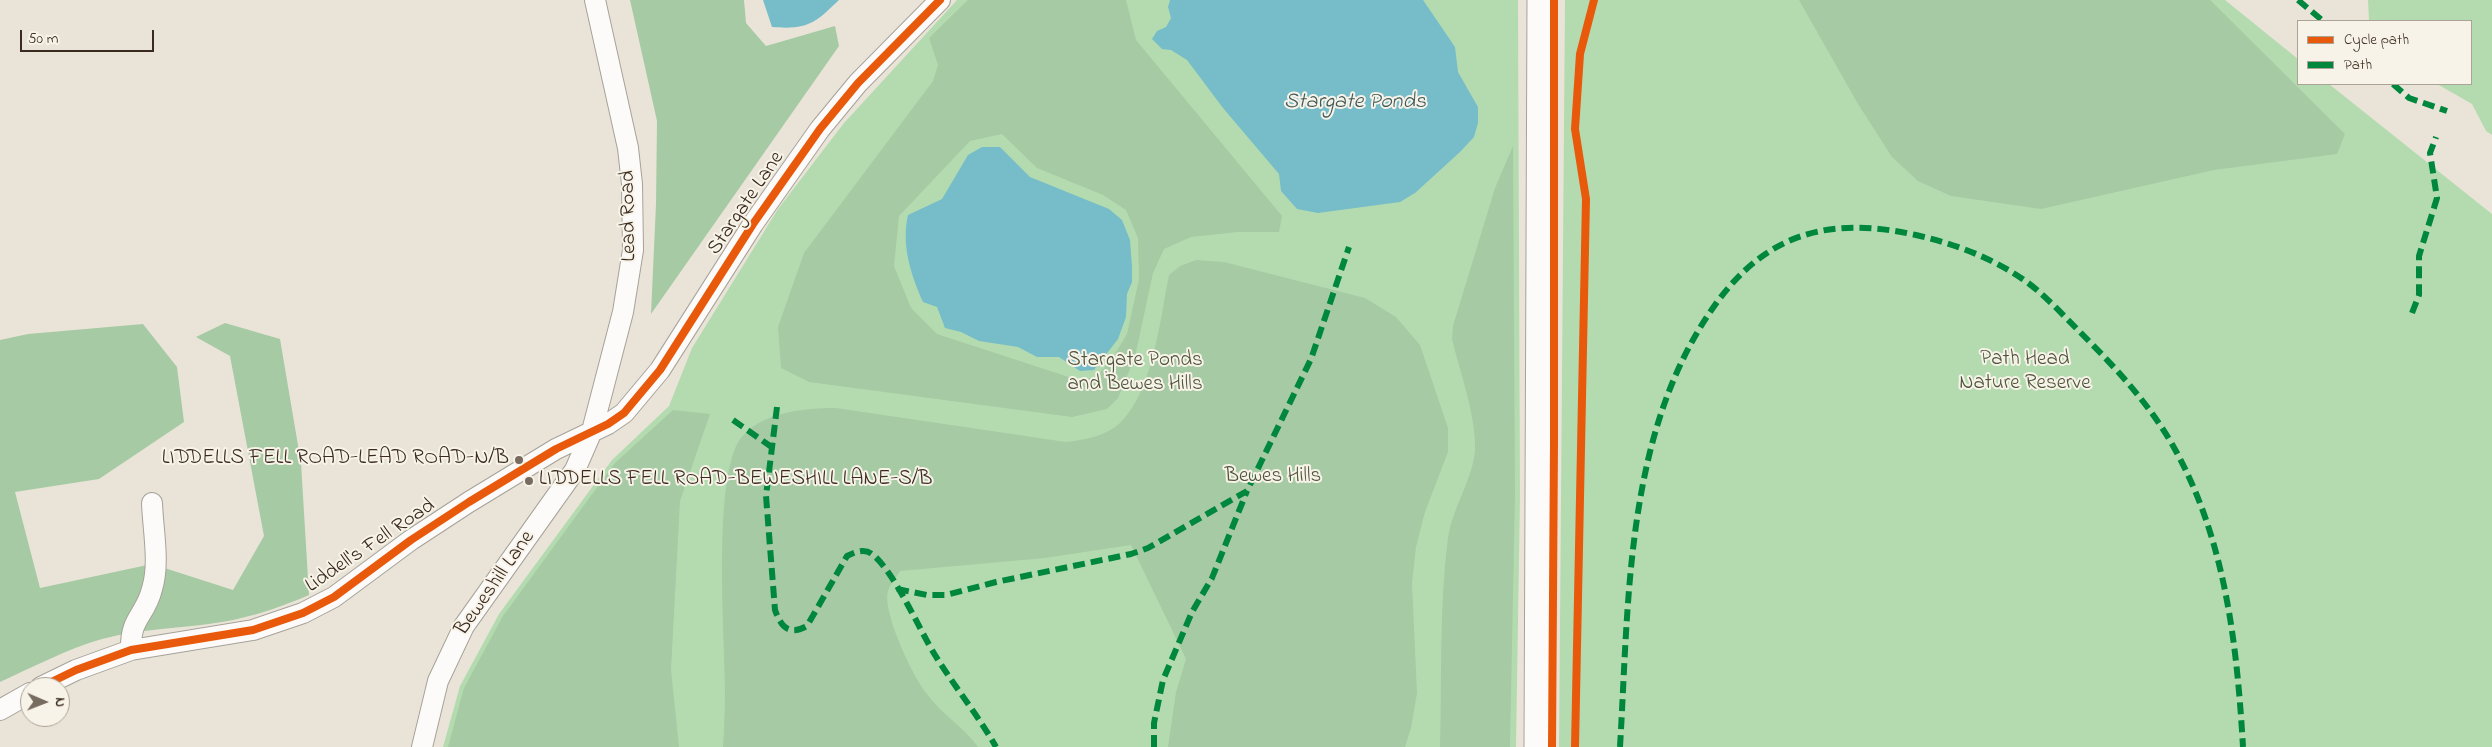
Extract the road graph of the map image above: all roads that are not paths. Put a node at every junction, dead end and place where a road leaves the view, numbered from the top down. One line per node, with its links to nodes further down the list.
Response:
1 (595, 0): 4 (street, Lead Road)
2 (940, 0): 4 (street, Stargate Lane)
3 (1540, 0): 11 (main road)
4 (592, 431): 6 (street, Liddell's Fell Road); 10 (street, Beweshill Lane)
5 (152, 503): 6 (street)
6 (131, 650): 7 (street, Liddell's Fell Road)
7 (62, 677)
8 (20, 699): 9 (street)
9 (0, 710)
10 (422, 747)
11 (1537, 747)

